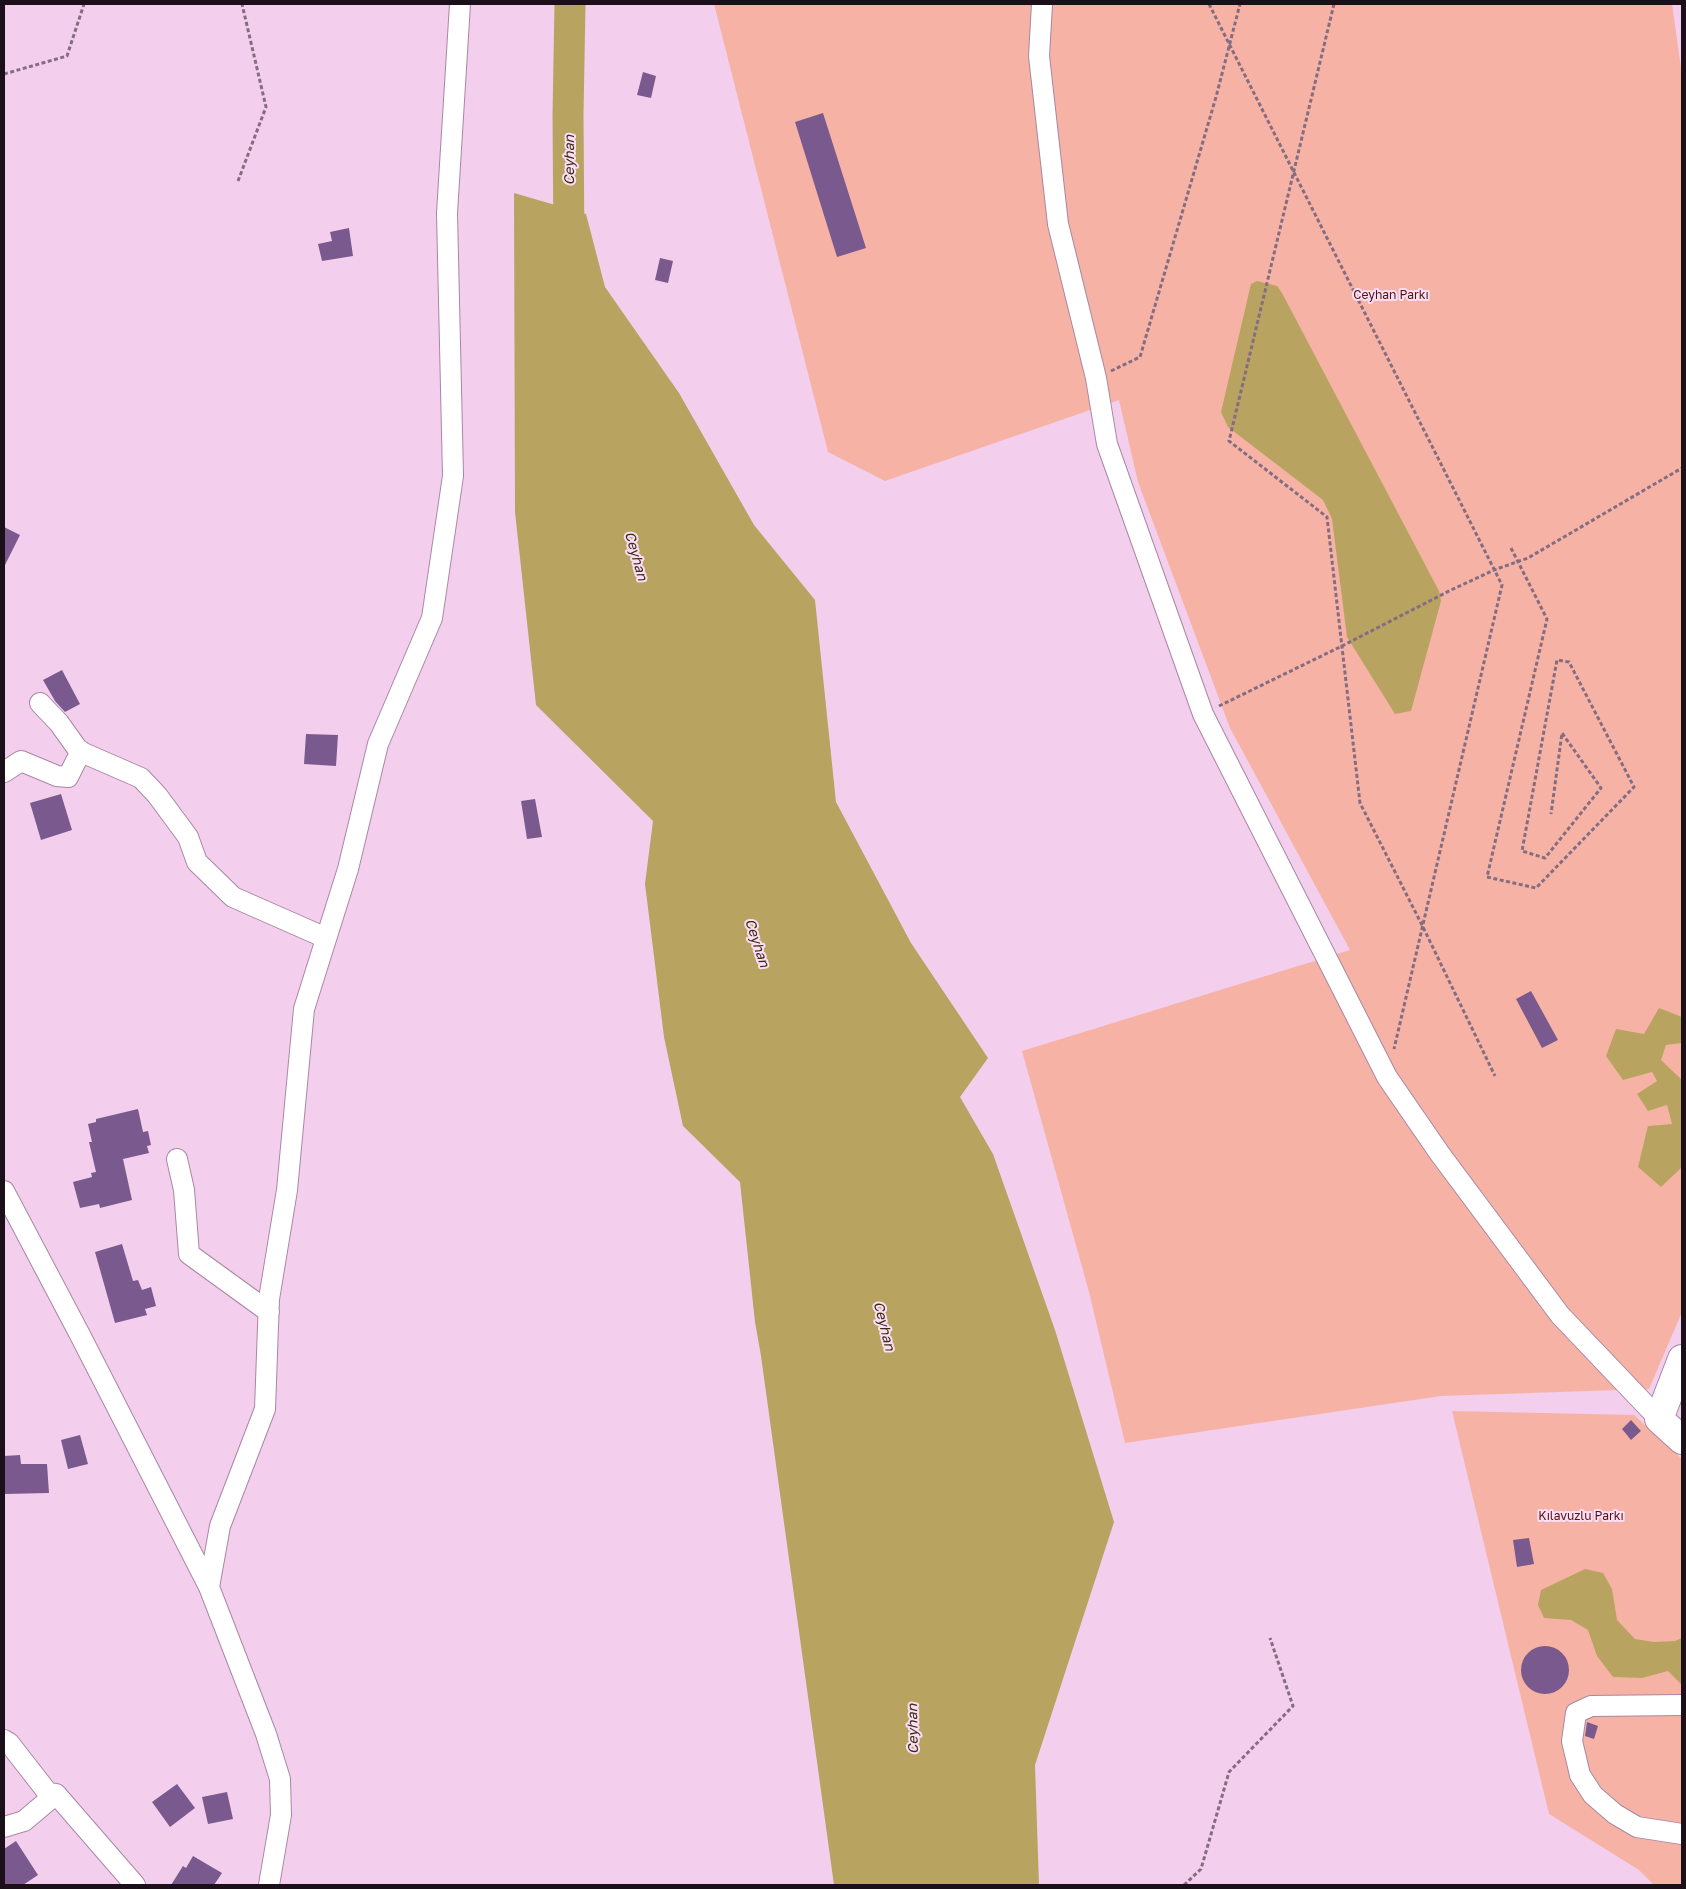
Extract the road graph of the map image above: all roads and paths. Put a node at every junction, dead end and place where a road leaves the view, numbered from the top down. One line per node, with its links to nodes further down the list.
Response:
1 (84, 4): 9 (path)
2 (242, 4): 11 (path)
3 (460, 4): 24 (street)
4 (1042, 4): 12 (street)
5 (1209, 4): 8 (path)
6 (1240, 4): 8 (path)
7 (1334, 4): 10 (path)
8 (1230, 45): 10 (path); 12 (path)
9 (4, 74)
10 (1293, 171): 16 (path); 17 (path)
11 (238, 181)
12 (1096, 378): 19 (street)
13 (1682, 468): 15 (path)
14 (1512, 548): 15 (path)
15 (1518, 562): 16 (path); 22 (path)
16 (1494, 570): 17 (path); 23 (path)
17 (1342, 646): 19 (path); 23 (path)
18 (40, 703): 20 (street)
19 (1203, 714): 26 (street)
20 (81, 751): 21 (street); 24 (street)
21 (4, 772)
22 (1551, 814)
23 (1423, 927): 25 (path); 26 (path)
24 (326, 938): 29 (street)
25 (1495, 1076)
26 (1387, 1077): 31 (street)
27 (177, 1159): 29 (street)
28 (4, 1191): 33 (street)
29 (269, 1312): 33 (street)
30 (1682, 1359): 31 (street)
31 (1659, 1419): 32 (street)
32 (1682, 1440)
33 (209, 1588): 41 (street)
34 (1270, 1638): 42 (path)
35 (1682, 1705): 39 (street)
36 (4, 1740): 37 (street)
37 (56, 1794): 38 (street); 40 (street)
38 (4, 1827)
39 (1682, 1834)
40 (135, 1885)
41 (269, 1885)
42 (1184, 1885)

